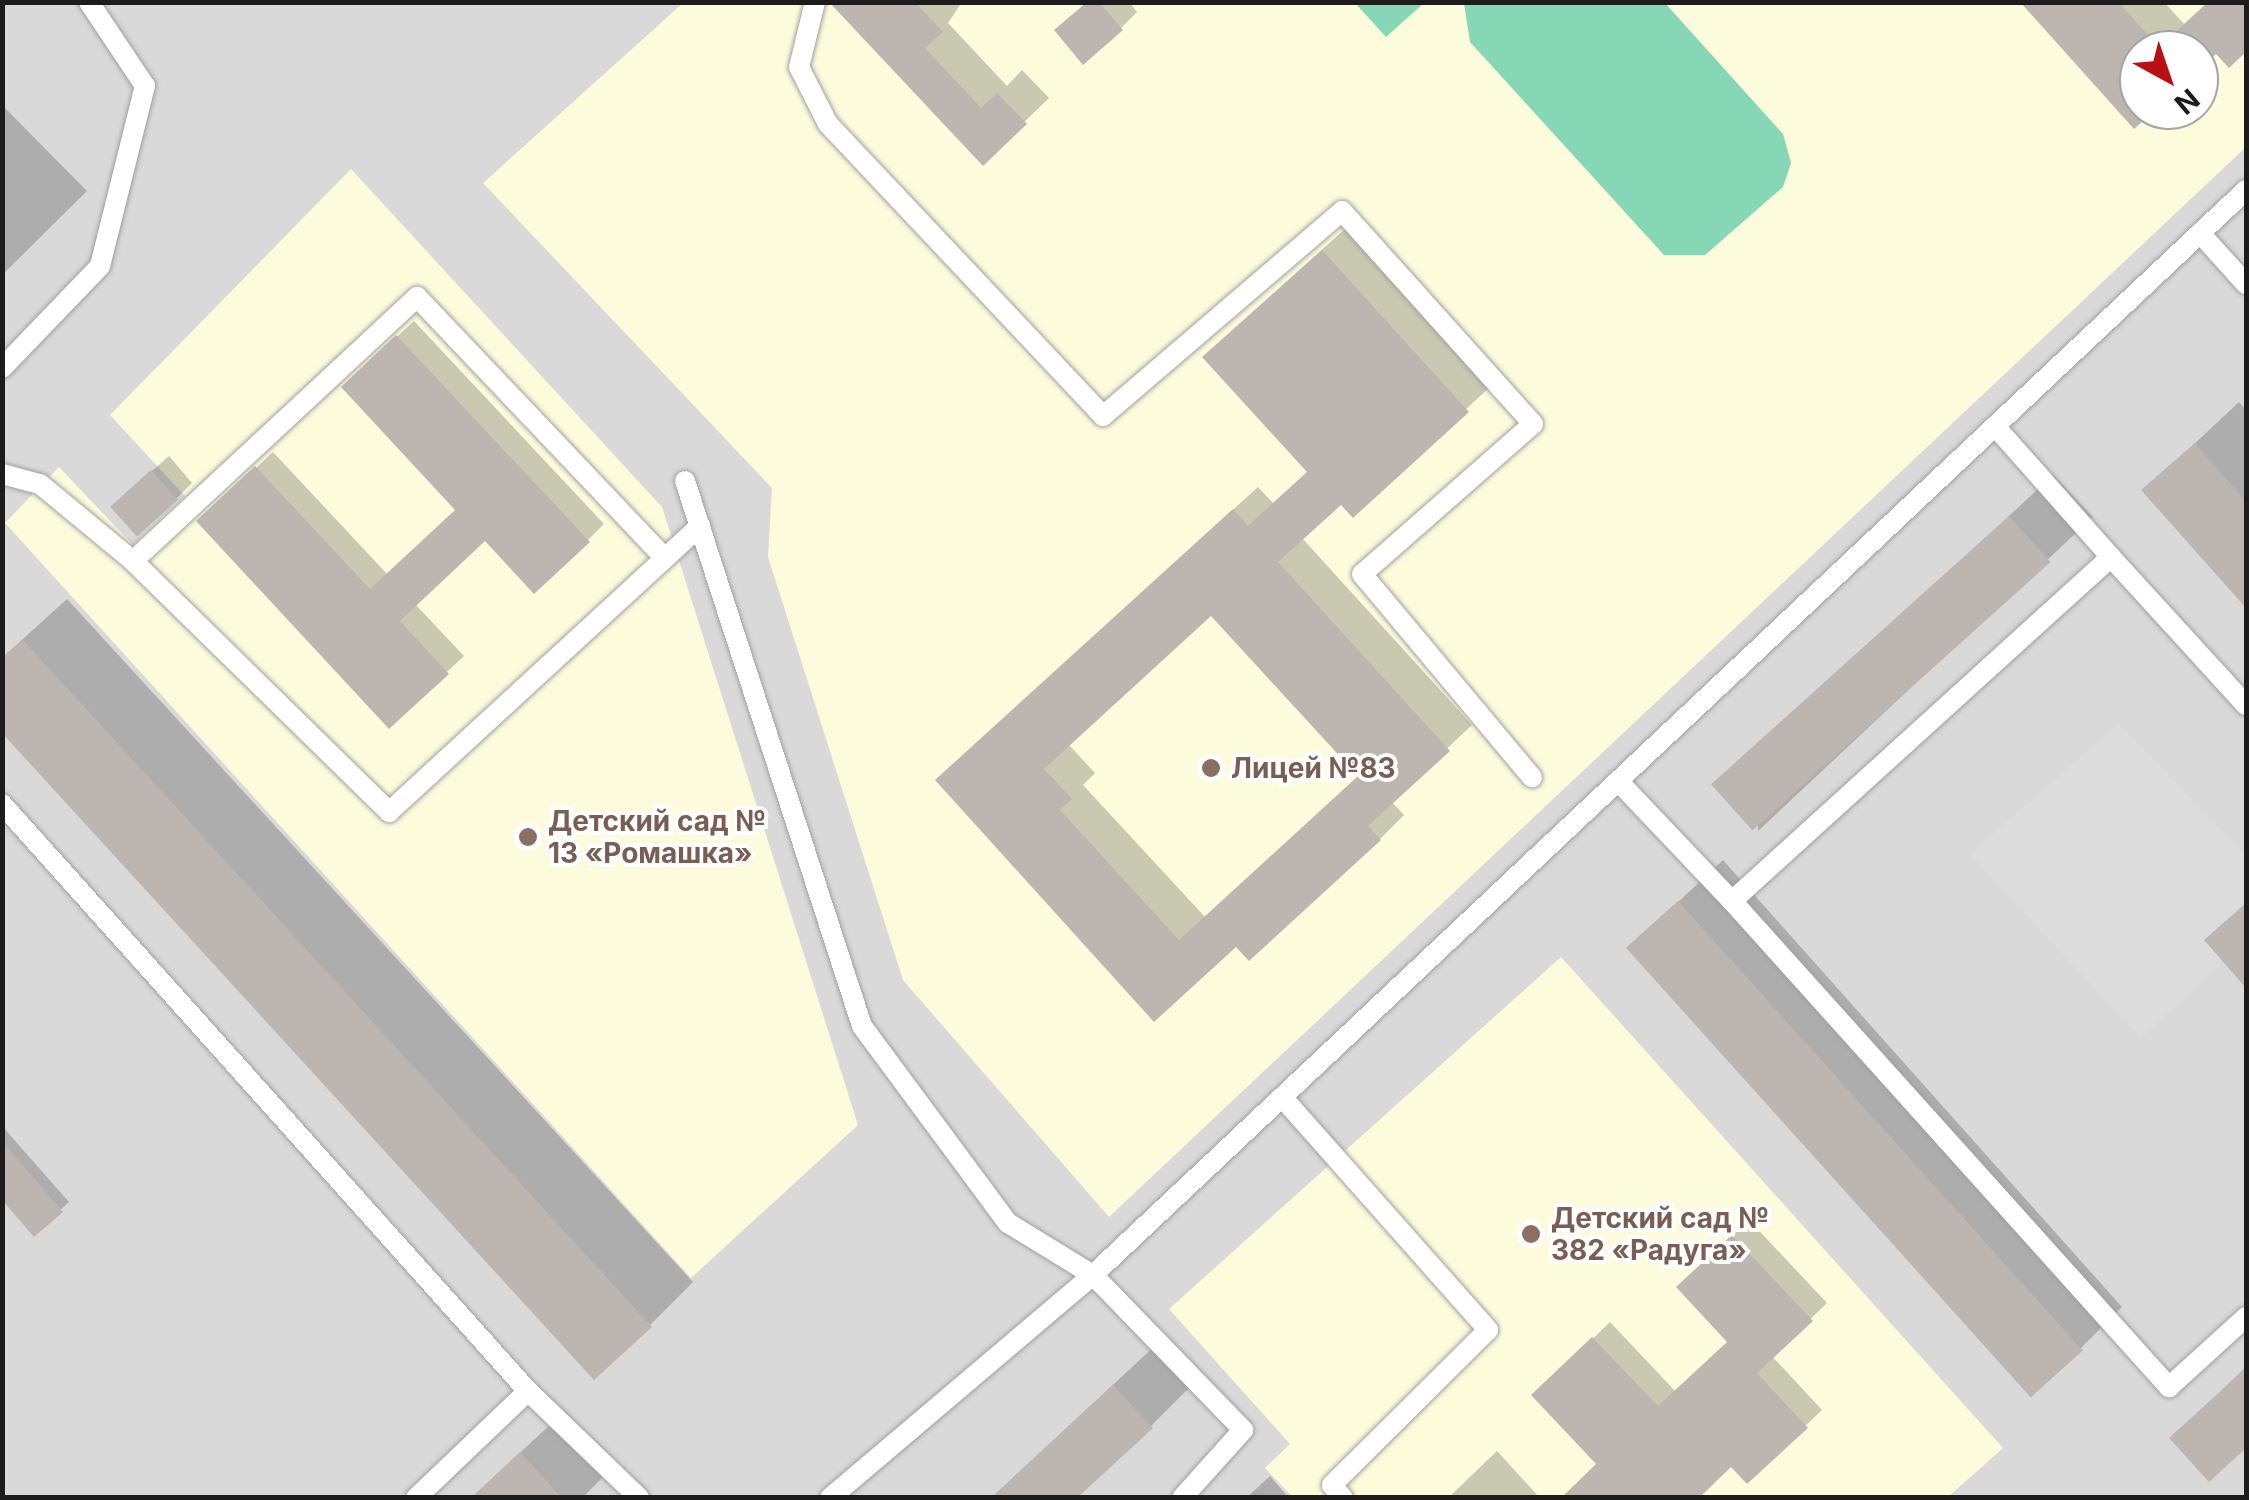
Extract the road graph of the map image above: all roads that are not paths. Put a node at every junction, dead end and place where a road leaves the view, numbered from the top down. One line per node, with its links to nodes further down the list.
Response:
1 (89, 2): 6 (lane)
2 (815, 2): 15 (lane)
3 (2246, 190): 4 (lane)
4 (2200, 234): 5 (lane); 7 (lane)
5 (2246, 284)
6 (2, 368)
7 (1994, 426): 11 (lane); 16 (lane)
8 (2, 474): 13 (lane)
9 (685, 481): 10 (lane)
10 (700, 526): 12 (lane); 20 (lane)
11 (2111, 557): 14 (lane); 18 (lane)
12 (665, 558): 13 (lane); 13 (lane)
13 (134, 561)
14 (2246, 705)
15 (1532, 778)
16 (1618, 780): 18 (lane); 19 (lane)
17 (2, 804): 22 (lane)
18 (1732, 901): 21 (lane)
19 (1282, 1097): 20 (lane); 27 (lane)
20 (1093, 1275): 25 (lane); 26 (lane)
21 (2246, 1317)
22 (528, 1391): 23 (lane); 24 (lane)
23 (416, 1498)
24 (639, 1498)
25 (830, 1498)
26 (1182, 1498)
27 (1344, 1498)

